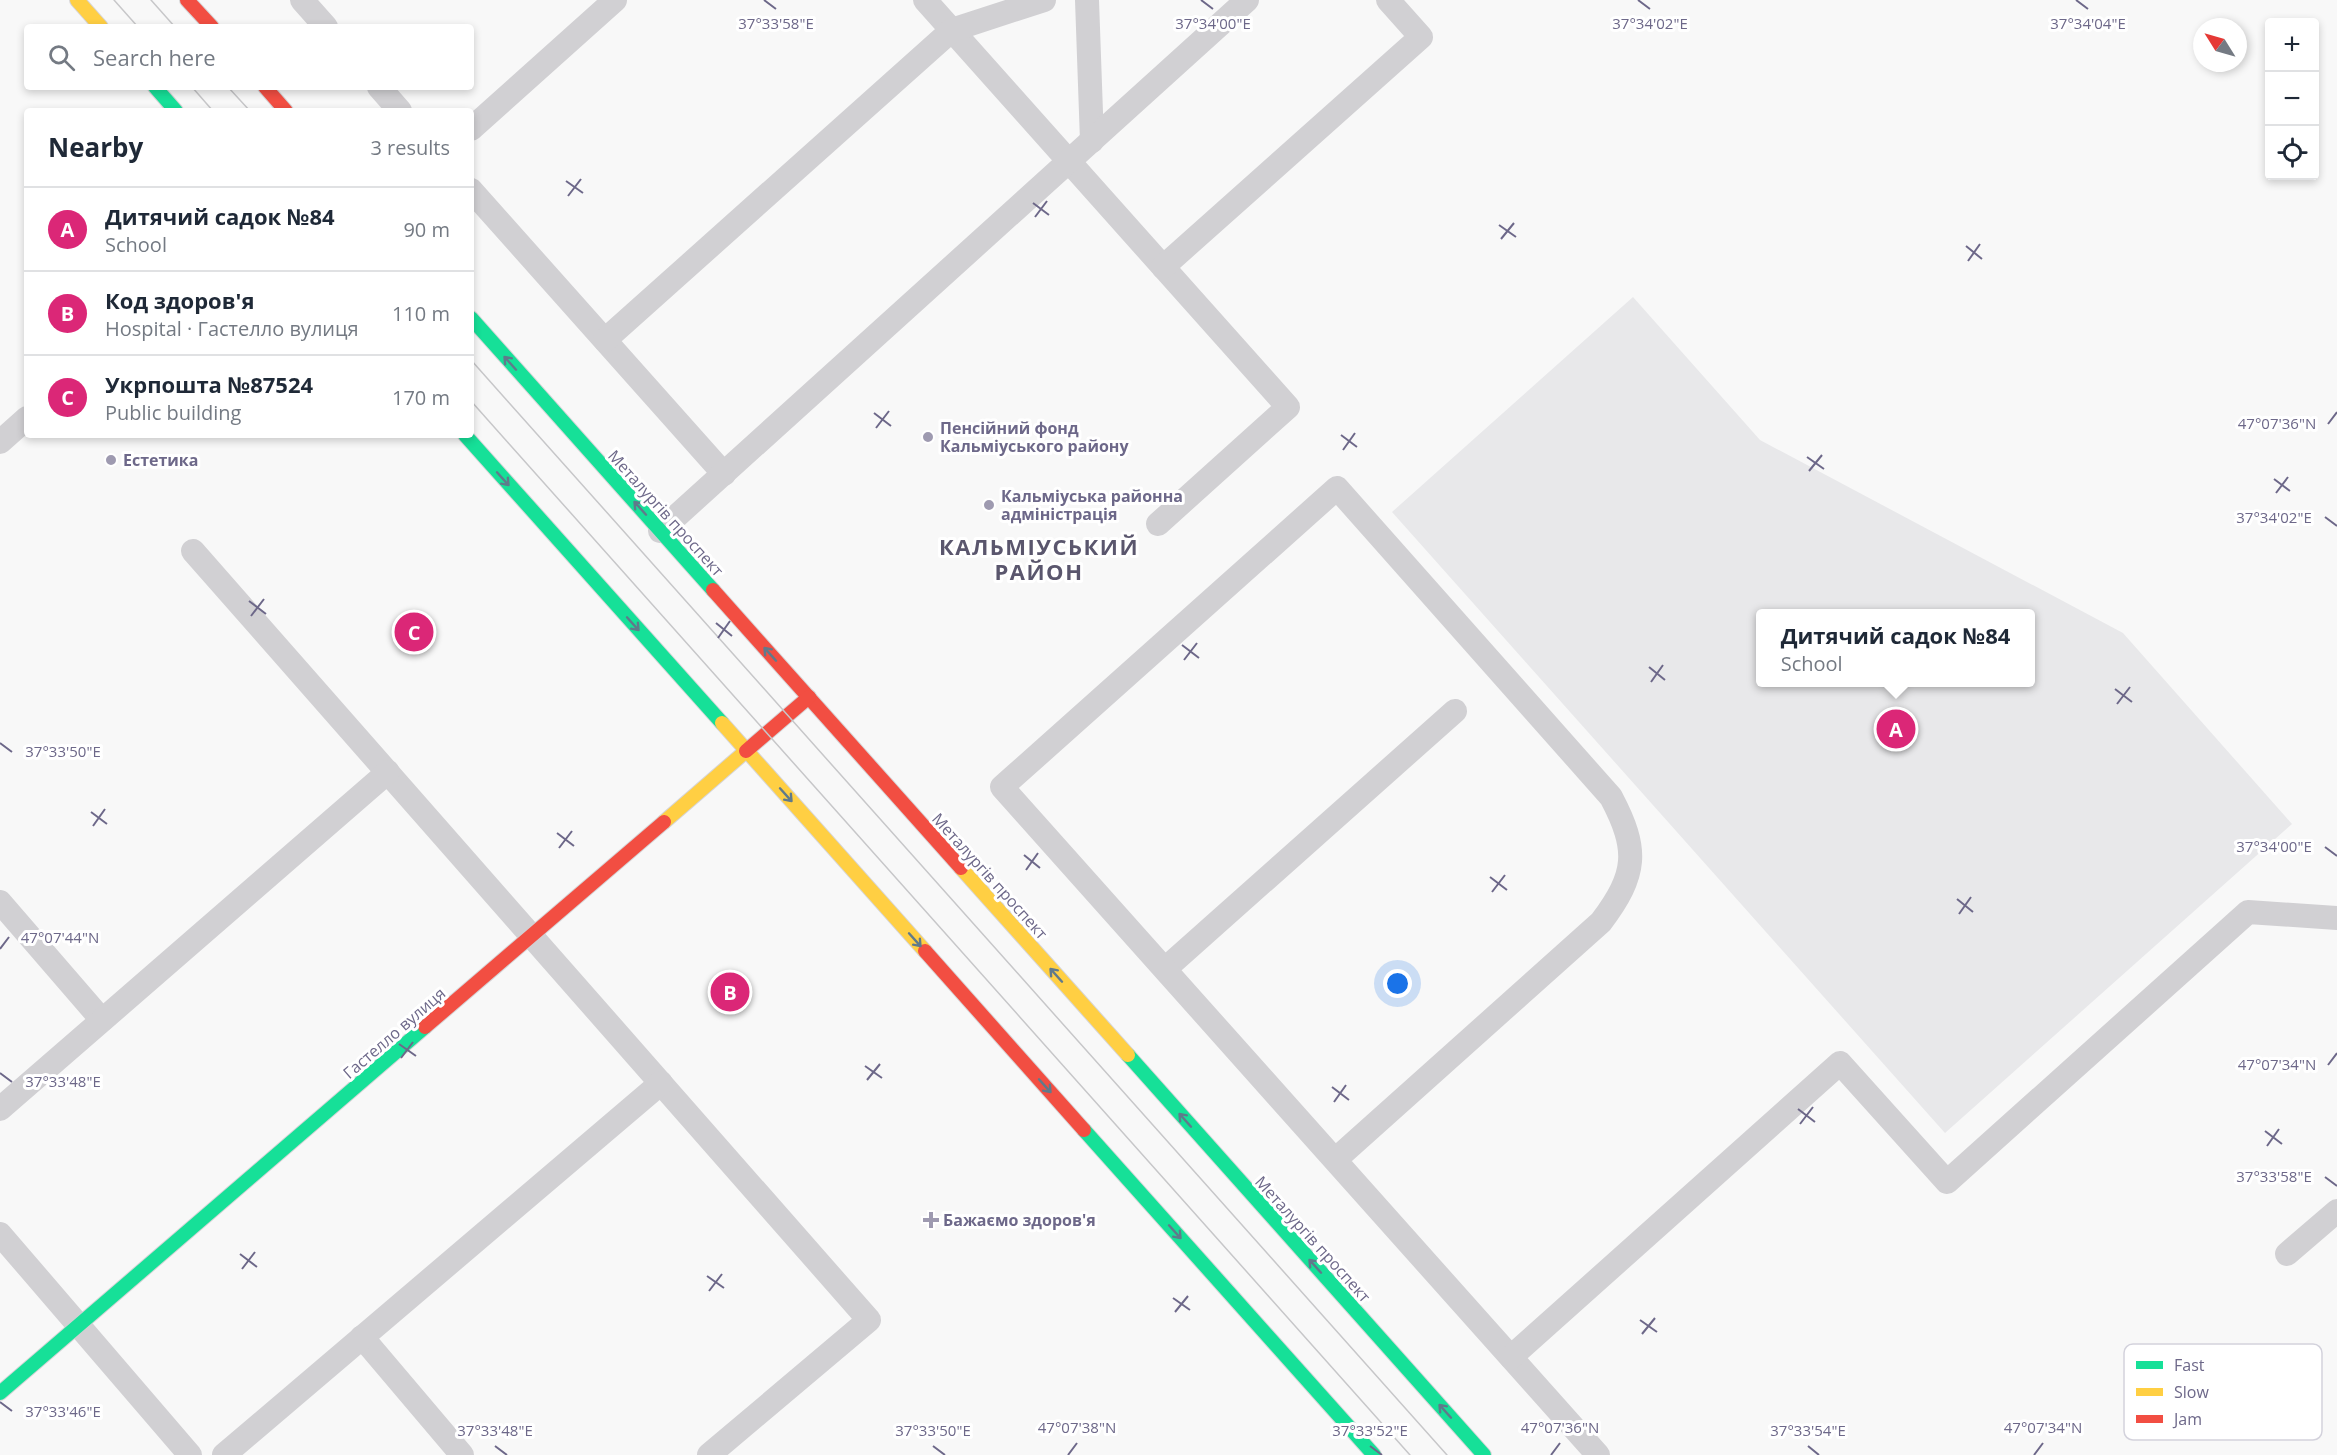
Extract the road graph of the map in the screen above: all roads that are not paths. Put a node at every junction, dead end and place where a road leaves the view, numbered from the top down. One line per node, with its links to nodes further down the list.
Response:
1 (77, 0): 10 (main road)
2 (188, 0): 11 (main road)
3 (302, 0): 12 (lane)
4 (615, 0): 20 (lane)
5 (925, 0): 13 (lane)
6 (1044, 0): 13 (lane)
7 (1087, 0): 21 (lane)
8 (1247, 0): 21 (lane)
9 (1388, 0): 24 (lane)
10 (98, 24)
11 (209, 24)
12 (323, 24)
13 (952, 30): 22 (lane); 26 (lane)
14 (158, 90): 17 (main road)
15 (268, 90): 18 (main road)
16 (382, 90): 19 (lane)
17 (173, 108)
18 (283, 108)
19 (397, 108)
20 (474, 126)
21 (1092, 141): 22 (lane)
22 (1069, 161): 24 (lane); 28 (lane)
23 (474, 193): 26 (lane)
24 (1163, 267): 29 (lane)
25 (474, 321): 30 (main road, Металургів проспект, one-way to 25)
26 (605, 340): 28 (lane)
27 (468, 438): 34 (main road, one-way to 34)
28 (724, 474): 30 (lane)
29 (1158, 524)
30 (660, 531): 32 (main road, Металургів проспект, one-way to 30)
31 (194, 551): 35 (lane)
32 (809, 698): 34 (main road, Гастелло вулиця); 56 (main road, Металургів проспект, one-way to 32)
33 (1455, 711): 39 (lane)
34 (746, 751): 38 (main road, Гастелло вулиця); 55 (main road, one-way to 55)
35 (388, 772): 38 (lane); 40 (lane)
36 (0, 902): 40 (lane)
37 (2337, 918): 49 (lane)
38 (532, 936): 41 (lane); 47 (main road, Гастелло вулиця)
39 (1165, 969): 43 (lane); 43 (lane)
40 (102, 1020): 42 (lane)
41 (661, 1083): 48 (lane); 54 (lane)
42 (0, 1108)
43 (1335, 1160): 49 (lane)
44 (2337, 1211): 46 (lane)
45 (0, 1234): 47 (lane)
46 (2287, 1254)
47 (79, 1325): 50 (main road, Гастелло вулиця); 51 (lane)
48 (362, 1337): 52 (lane); 53 (lane)
49 (1511, 1357): 57 (lane)
50 (0, 1393)
51 (190, 1455)
52 (224, 1455)
53 (462, 1455)
54 (709, 1455)
55 (1374, 1455)
56 (1484, 1455)
57 (1598, 1455)

